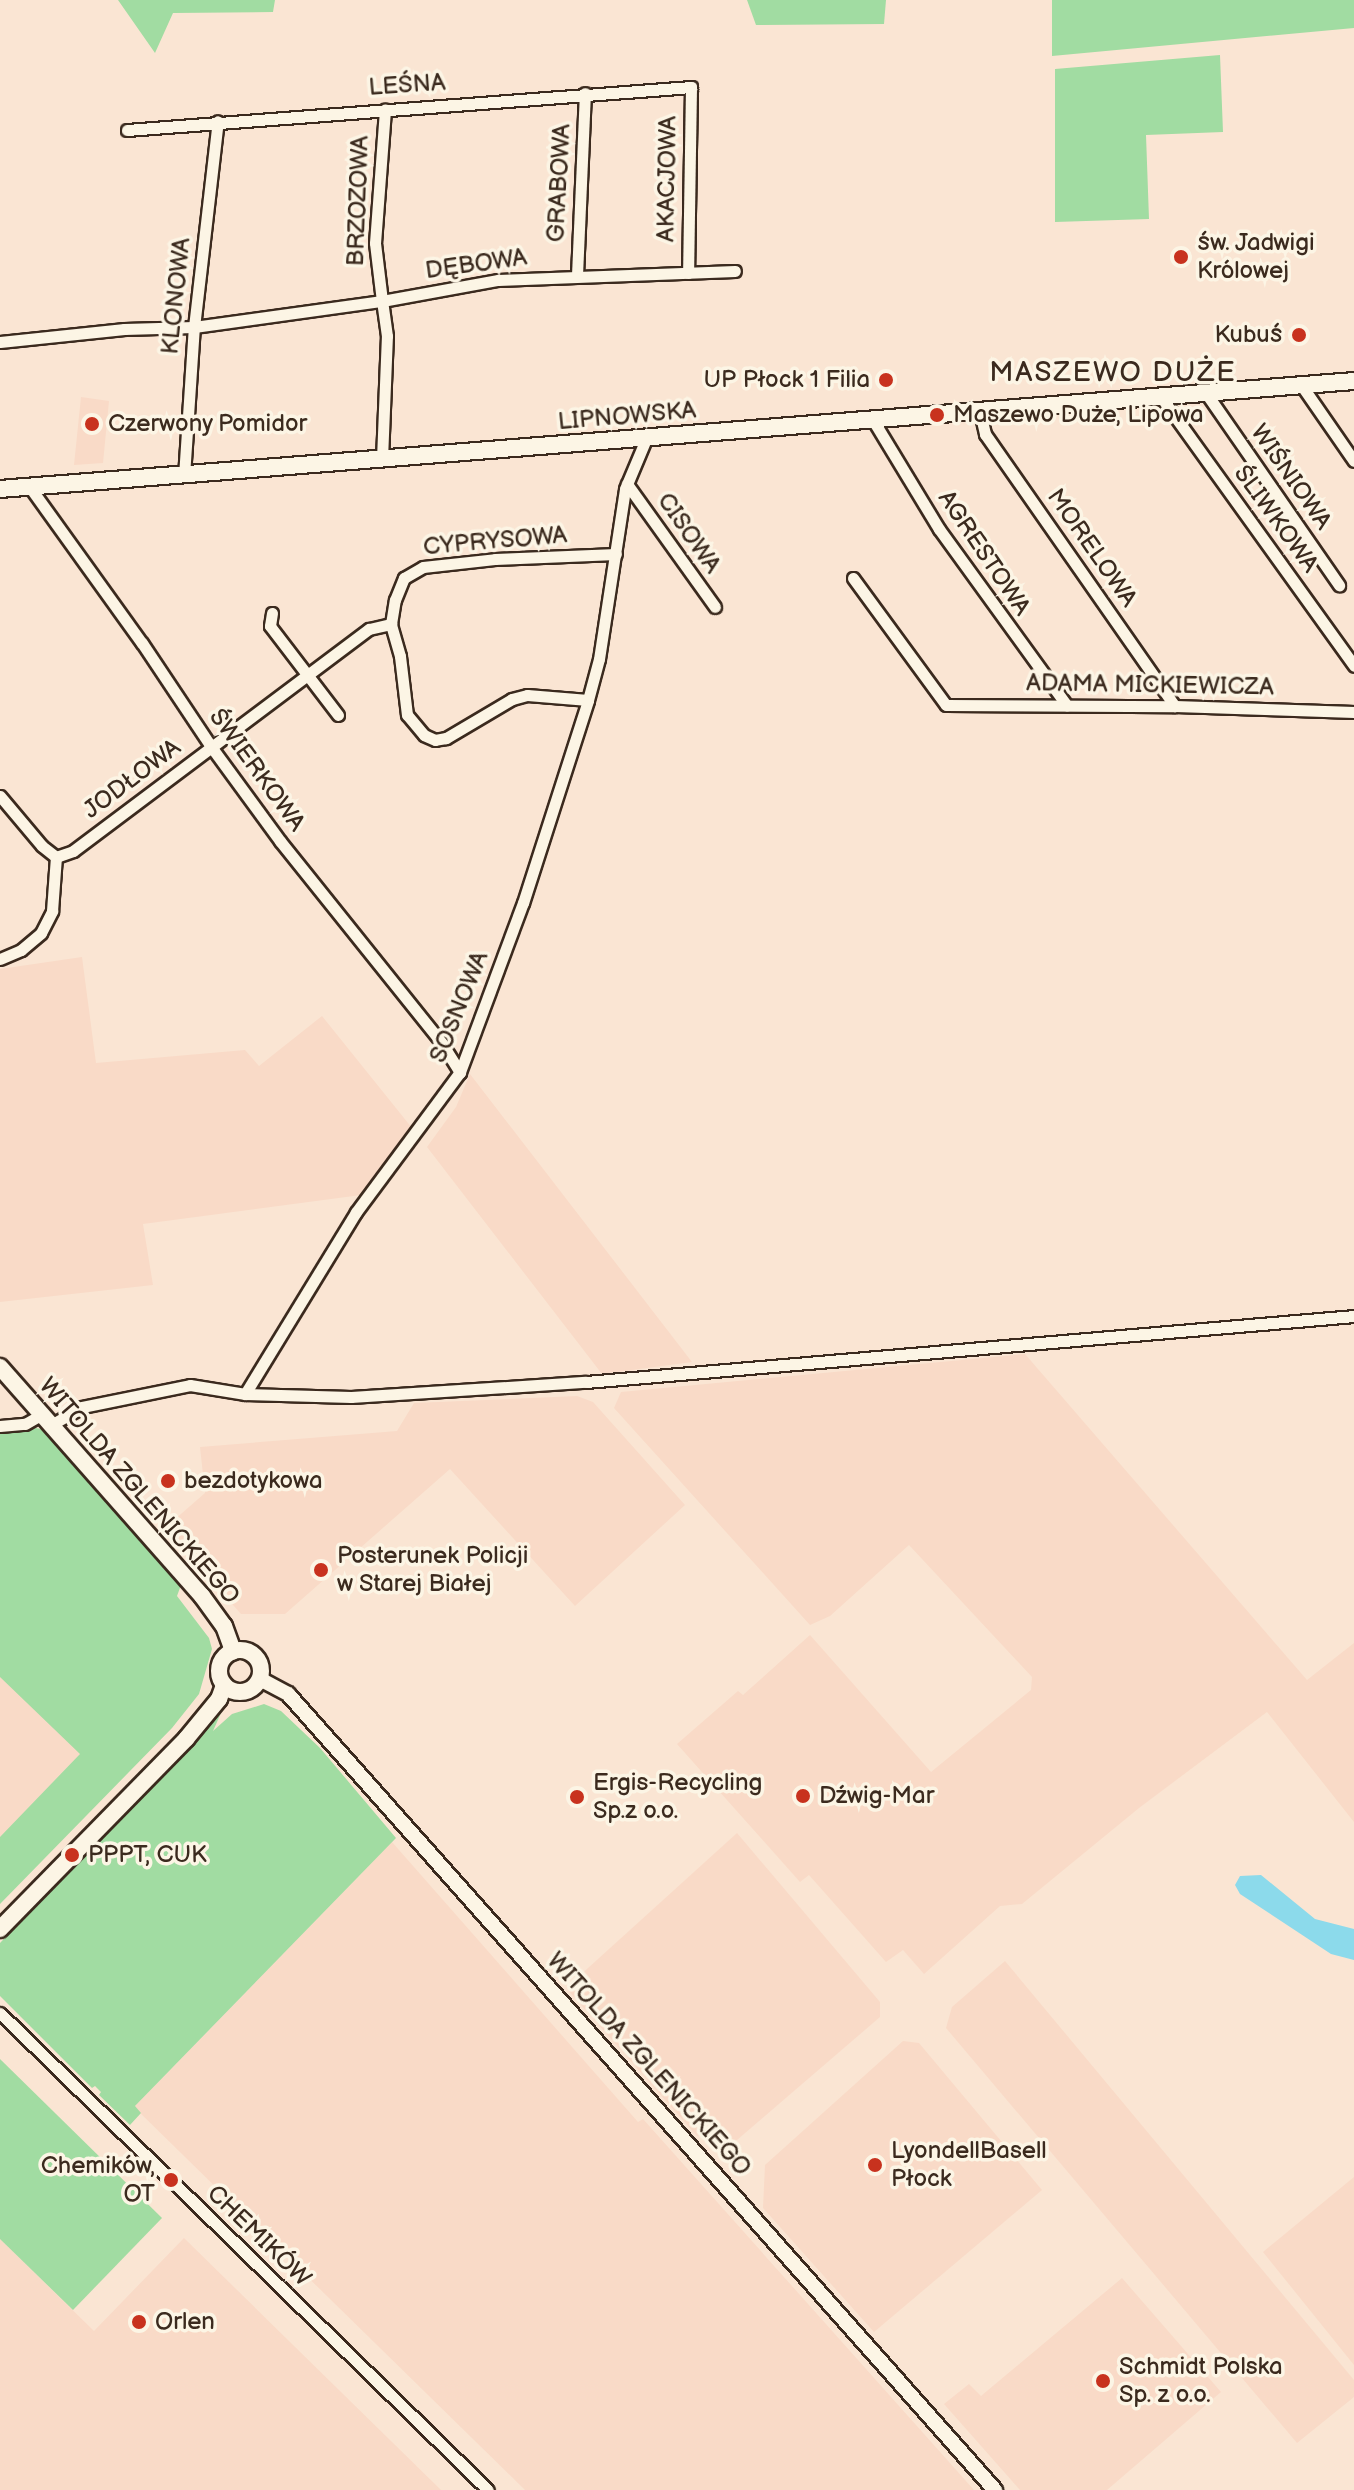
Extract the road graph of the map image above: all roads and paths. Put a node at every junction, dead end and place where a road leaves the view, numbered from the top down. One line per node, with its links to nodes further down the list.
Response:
1 (691, 87): 2 (street, LEŚNA); 7 (street, AKACJOWA)
2 (585, 93): 3 (street, LEŚNA); 8 (street, GRABOWA)
3 (385, 109): 4 (street, LEŚNA); 9 (street, BRZOZOWA)
4 (218, 121): 5 (street, LEŚNA); 10 (street, KLONOWA)
5 (127, 130)
6 (735, 271): 7 (street, DĘBOWA)
7 (688, 273): 8 (street, DĘBOWA)
8 (577, 275): 9 (street, DĘBOWA)
9 (382, 301): 10 (street); 19 (street)
10 (194, 327): 11 (street); 21 (street, KLONOWA)
11 (0, 342)
12 (1354, 381): 13 (main road, LIPNOWSKA)
13 (1302, 386): 14 (main road, LIPNOWSKA); 20 (street)
14 (1206, 393): 15 (main road, LIPNOWSKA); 27 (street, WIŚNIOWA)
15 (1161, 397): 16 (main road, LIPNOWSKA); 31 (street, ŚLIWKOWA)
16 (980, 412): 17 (main road, LIPNOWSKA); 35 (street, MORELOWA)
17 (873, 420): 18 (main road, LIPNOWSKA); 34 (street, AGRESTOWA)
18 (646, 439): 19 (main road, LIPNOWSKA); 22 (street, SOSNOWA)
19 (382, 459): 21 (main road, LIPNOWSKA)
20 (1354, 461)
21 (184, 476): 23 (main road, LIPNOWSKA)
22 (627, 484): 25 (street, SOSNOWA); 28 (street, CISOWA)
23 (29, 486): 24 (main road, LIPNOWSKA); 38 (street, ŚWIERKOWA)
24 (0, 489)
25 (616, 554): 30 (street, CYPRYSOWA); 33 (street, SOSNOWA)
26 (853, 578): 34 (street, ADAMA MICKIEWICZA)
27 (1339, 585)
28 (715, 607)
29 (272, 613): 32 (street)
30 (391, 624): 32 (street, JODŁOWA); 33 (street)
31 (1354, 666)
32 (308, 675): 37 (street); 38 (street, JODŁOWA)
33 (588, 700): 42 (street, SOSNOWA)
34 (1067, 706): 35 (street, ADAMA MICKIEWICZA)
35 (1175, 706): 36 (street, ADAMA MICKIEWICZA)
36 (1354, 712)
37 (338, 715)
38 (212, 748): 40 (street, JODŁOWA); 42 (street, ŚWIERKOWA)
39 (0, 796): 40 (street)
40 (56, 857): 41 (street)
41 (0, 959)
42 (460, 1072): 45 (street, SOSNOWA)
43 (1354, 1316): 45 (street)
44 (0, 1367): 46 (main road, WITOLDA ZGLENICKIEGO)
45 (245, 1394): 46 (street)
46 (47, 1420): 47 (street); 48 (main road, WITOLDA ZGLENICKIEGO)
47 (0, 1426)
48 (233, 1651): 49 (main road); 50 (main road)
49 (260, 1679): 50 (main road); 54 (street, WITOLDA ZGLENICKIEGO)
50 (224, 1685): 51 (main road)
51 (0, 1929)
52 (0, 2013): 53 (street, CHEMIKÓW)
53 (488, 2490)
54 (995, 2490)

